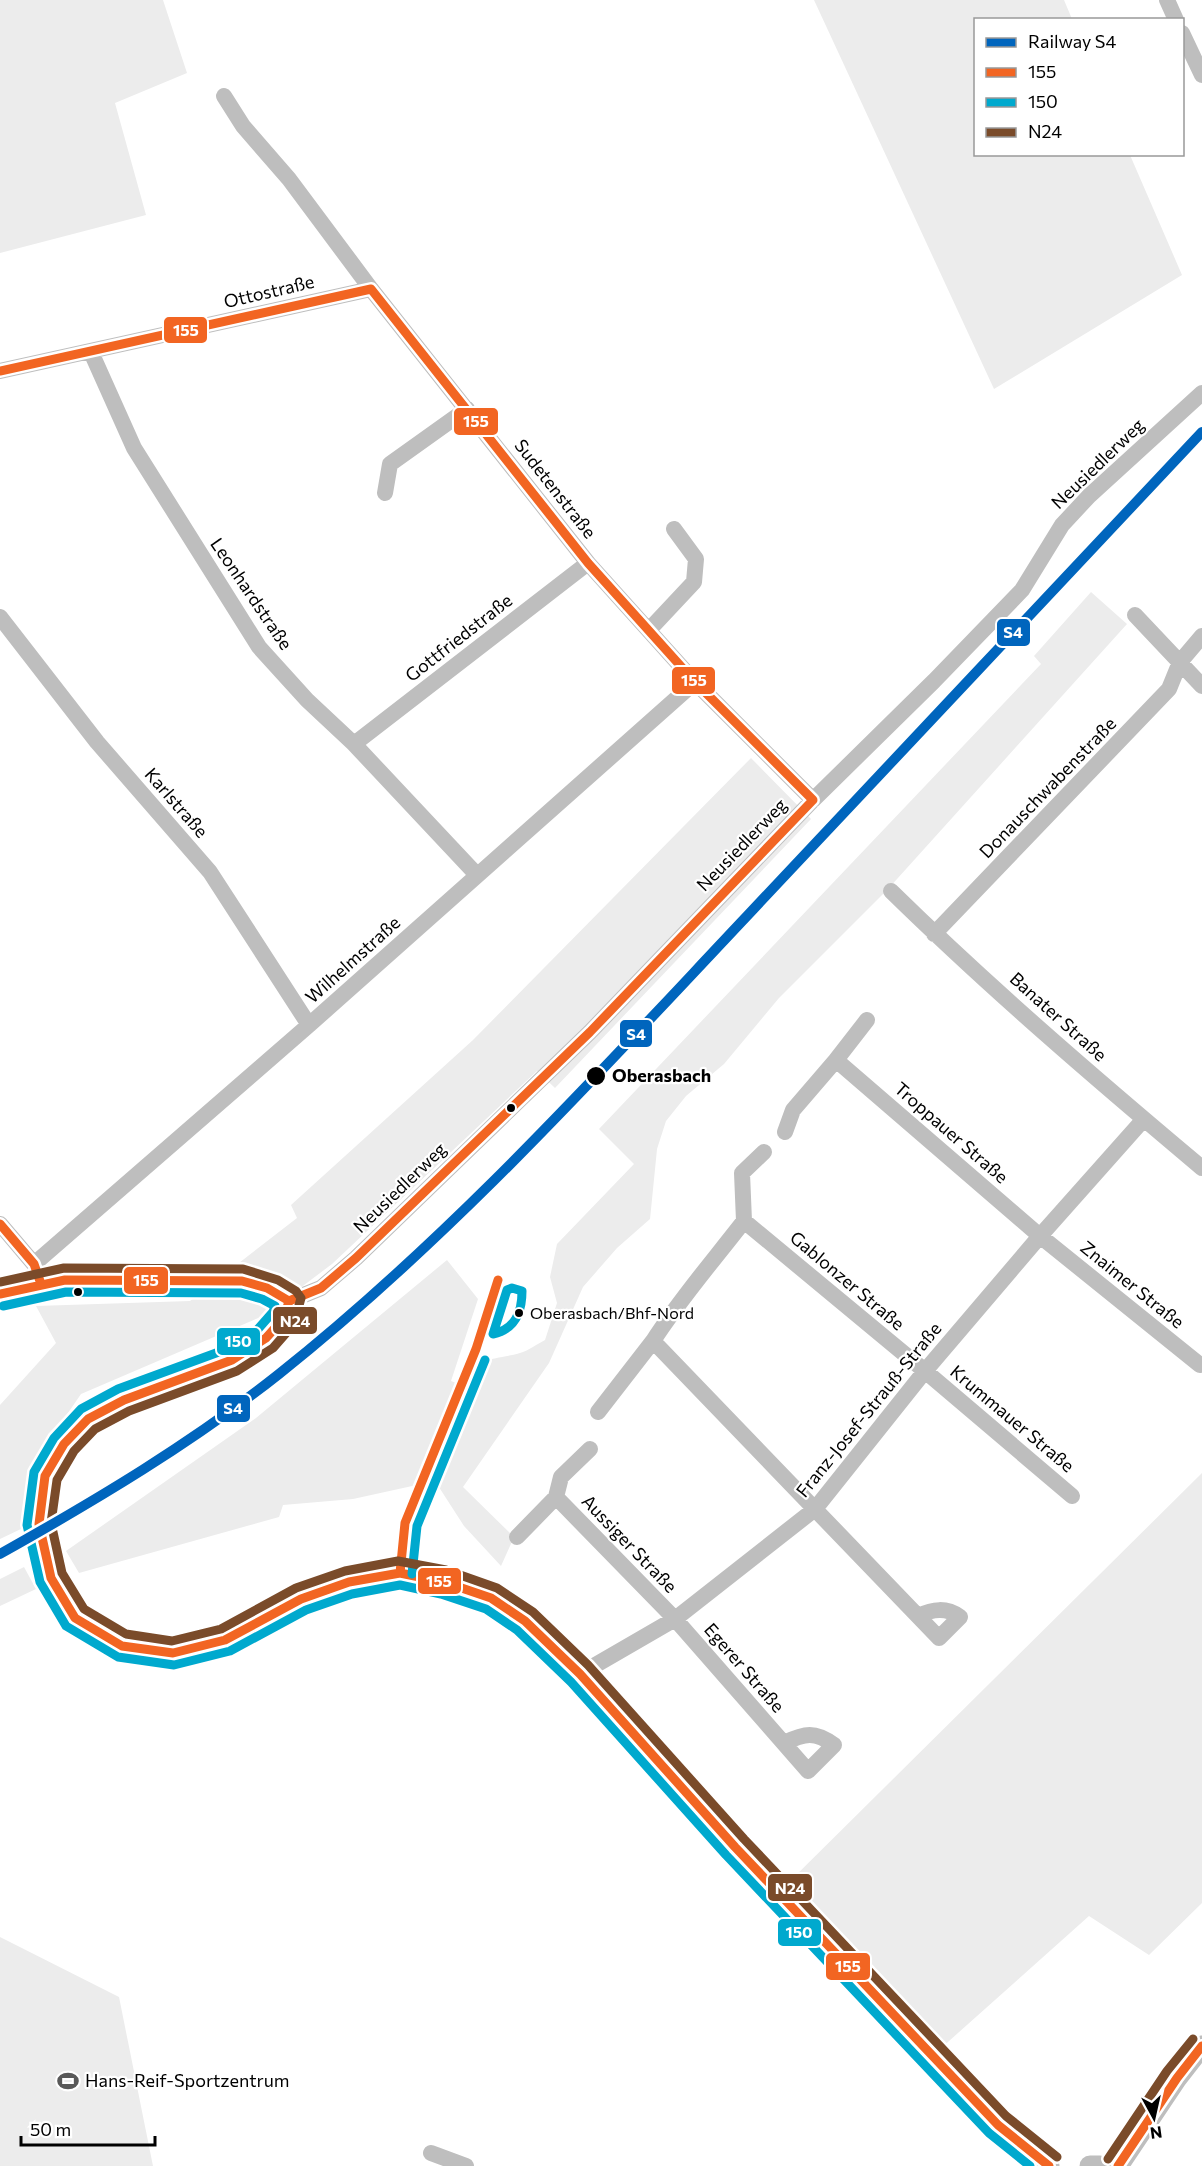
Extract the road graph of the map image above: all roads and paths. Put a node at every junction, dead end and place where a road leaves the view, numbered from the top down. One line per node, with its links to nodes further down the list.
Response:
1 (1167, 0): 2 (street)
2 (1175, 18)
3 (1184, 37): 4 (street)
4 (1202, 75)
5 (224, 96): 6 (street, Sudetenstraße)
6 (371, 290): 7 (street, Ottostraße); 10 (street, Sudetenstraße)
7 (91, 352): 8 (street, Ottostraße); 21 (street, Leonhardstraße)
8 (0, 371)
9 (1202, 393): 22 (street, Neusiedlerweg)
10 (467, 409): 11 (street); 13 (street, Sudetenstraße)
11 (385, 493)
12 (674, 529): 16 (street)
13 (588, 563): 16 (street, Sudetenstraße); 21 (street, Gottfriedstraße)
14 (1135, 615): 18 (street)
15 (0, 617): 27 (street, Karlstraße)
16 (649, 630): 19 (street, Sudetenstraße)
17 (1202, 636): 18 (street, Donauschwabenstraße)
18 (1180, 662): 20 (street); 25 (street, Donauschwabenstraße)
19 (695, 682): 22 (street, Sudetenstraße); 23 (street, Wilhelmstraße)
20 (1202, 686)
21 (354, 744): 23 (street, Leonhardstraße)
22 (813, 800): 39 (street, Neusiedlerweg)
23 (477, 875): 27 (street, Wilhelmstraße)
24 (891, 891): 25 (street, Banater Straße)
25 (934, 934): 29 (street, Banater Straße)
26 (867, 1020): 28 (street)
27 (309, 1025): 36 (street, Wilhelmstraße)
28 (836, 1060): 30 (street); 35 (street, Troppauer Straße)
29 (1144, 1119): 32 (street, Banater Straße); 35 (street, Franz-Josef-Strauß-Straße)
30 (785, 1132)
31 (764, 1152): 33 (street)
32 (1202, 1168)
33 (744, 1221): 40 (street); 42 (street, Gablonzer Straße)
34 (0, 1224): 36 (street)
35 (1040, 1236): 41 (street, Znaimer Straße); 42 (street, Franz-Josef-Strauß-Straße)
36 (34, 1264): 37 (street)
37 (41, 1284): 38 (street); 39 (street)
38 (0, 1294)
39 (289, 1301): 51 (street)
40 (653, 1341): 43 (street); 47 (street)
41 (1200, 1365)
42 (926, 1371): 45 (street, Krummauer Straße); 47 (street, Franz-Josef-Strauß-Straße)
43 (598, 1412)
44 (590, 1449): 46 (street, Aussiger Straße)
45 (1072, 1496)
46 (555, 1497): 48 (street, Aussiger Straße); 50 (street, Aussiger Straße)
47 (815, 1509): 49 (street); 50 (street, Franz-Josef-Strauß-Straße)
48 (517, 1537)
49 (918, 1616)
50 (675, 1619): 51 (street, Franz-Josef-Strauß-Straße); 52 (street, Egerer Straße)
51 (580, 1674): 56 (street)
52 (784, 1743)
53 (1202, 2046): 59 (street)
54 (430, 2153): 55 (street)
55 (466, 2166)
56 (1049, 2166)
57 (1090, 2166): 58 (street)
58 (1100, 2166)
59 (1119, 2166)

